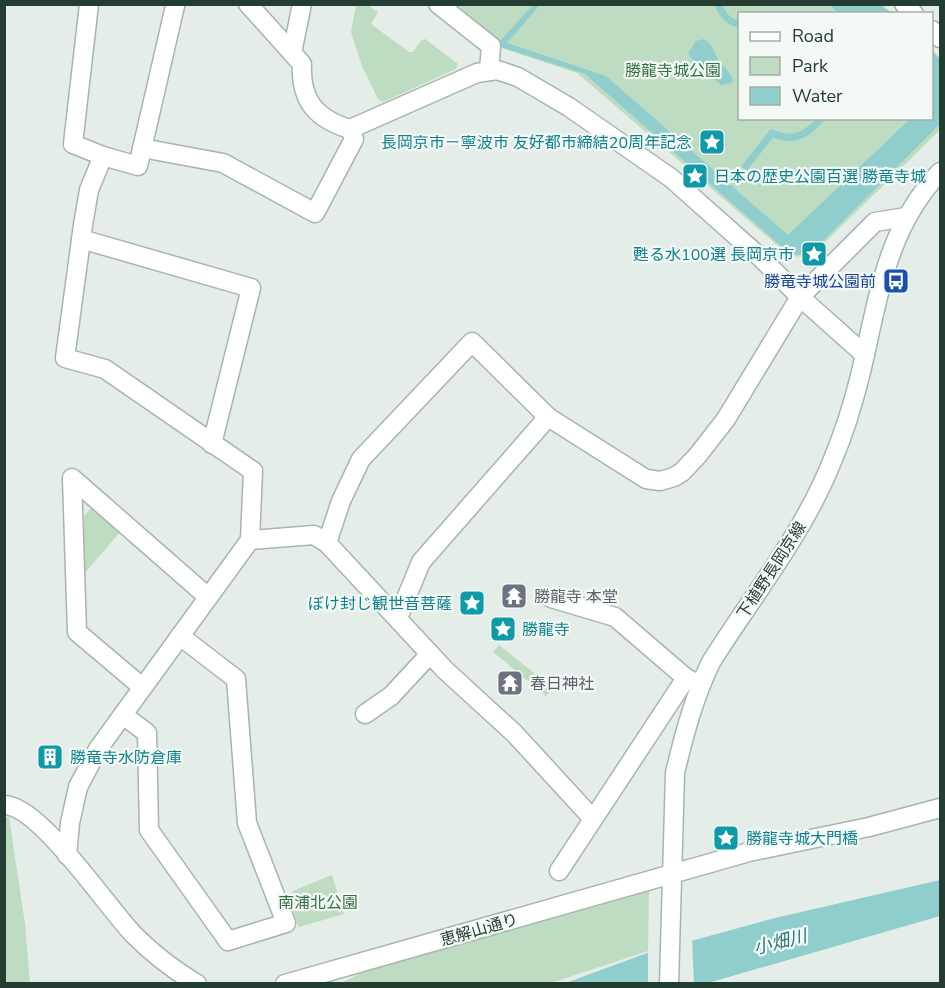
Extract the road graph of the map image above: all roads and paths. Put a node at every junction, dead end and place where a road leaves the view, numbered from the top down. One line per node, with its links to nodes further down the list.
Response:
1 (89, 4): 10 (street)
2 (248, 4): 6 (street)
3 (302, 4): 6 (street)
4 (438, 4): 7 (street)
5 (175, 5): 9 (street)
6 (292, 53): 8 (street)
7 (489, 70): 8 (street); 14 (street)
8 (350, 129): 9 (street)
9 (142, 148): 10 (street)
10 (103, 156): 13 (street)
11 (940, 172): 12 (street, 下植野長岡京線)
12 (906, 217): 14 (street); 15 (street, 下植野長岡京線)
13 (81, 239): 17 (street); 17 (street)
14 (800, 297): 15 (street); 16 (street)
15 (865, 355): 25 (street, 下植野長岡京線)
16 (548, 417): 19 (street); 22 (street)
17 (212, 444): 18 (street)
18 (250, 540): 19 (street); 20 (street)
19 (327, 543): 22 (street)
20 (208, 597): 23 (street); 26 (street)
21 (550, 598): 25 (street)
22 (398, 618): 24 (street)
23 (180, 636): 26 (street); 28 (street)
24 (430, 654): 27 (street); 31 (street)
25 (693, 681): 31 (street); 34 (street, 下植野長岡京線)
26 (142, 687): 28 (street)
27 (365, 714)
28 (123, 715): 32 (street)
29 (4, 806): 32 (street)
30 (940, 808): 34 (street, 恵解山通り)
31 (593, 819): 33 (street)
32 (67, 855): 35 (street)
33 (559, 871)
34 (673, 881): 36 (street, 恵解山通り); 37 (street, 下植野長岡京線)
35 (197, 984)
36 (285, 984)
37 (669, 984)

